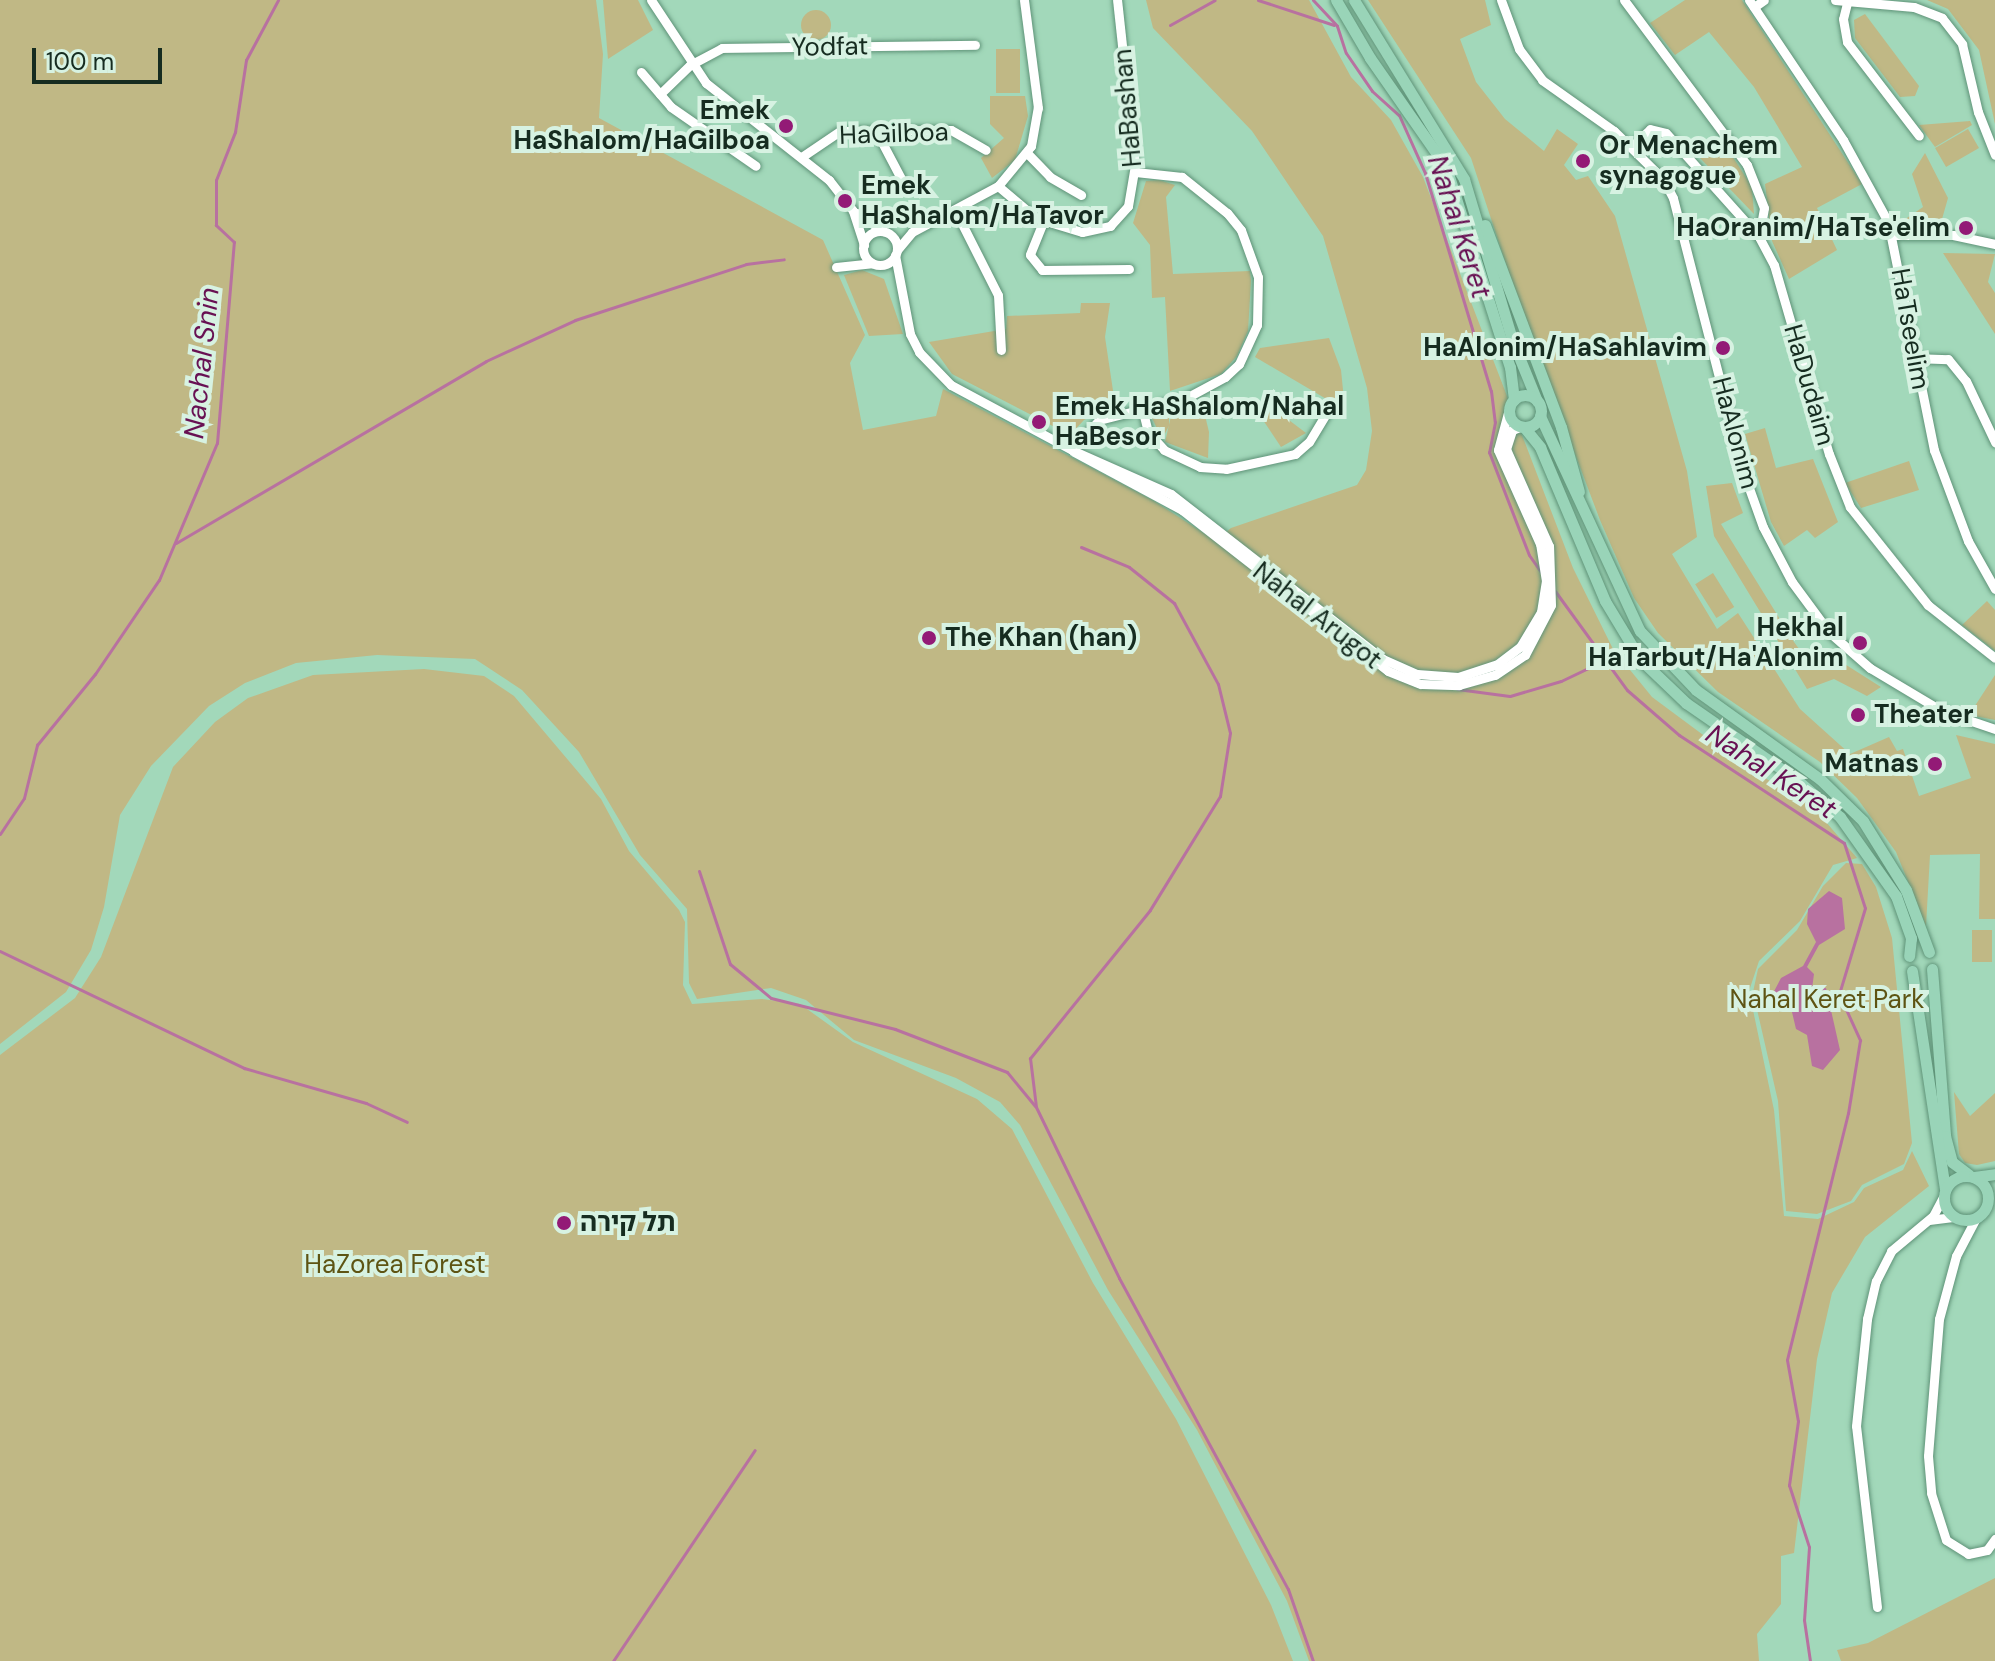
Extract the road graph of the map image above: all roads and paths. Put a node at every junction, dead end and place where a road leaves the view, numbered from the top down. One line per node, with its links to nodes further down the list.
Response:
1 (651, 0): 13 (street)
2 (1024, 0): 20 (street)
3 (1117, 0): 24 (street, HaBashan)
4 (1336, 0): 45 (main road)
5 (1354, 0): 25 (main road)
6 (1501, 0): 18 (street, HaAlonim)
7 (1624, 0): 35 (street)
8 (1764, 0): 11 (street)
9 (1835, 0): 10 (street)
10 (1847, 3): 17 (street); 21 (street)
11 (1752, 4): 34 (street, HaTseelim)
12 (975, 45): 13 (street, Yodfat)
13 (690, 65): 15 (street, Yodfat); 22 (street)
14 (641, 72): 15 (street)
15 (660, 94): 23 (street)
16 (876, 131): 19 (street, HaGilboa); 22 (street, HaGilboa); 26 (street)
17 (1919, 136)
18 (1631, 147): 35 (street, HaDudaim); 55 (street, HaAlonim)
19 (986, 150)
20 (1027, 153): 27 (street); 28 (street)
21 (1995, 155)
22 (803, 156): 29 (street)
23 (756, 166)
24 (1135, 172): 31 (street, HaBashan); 46 (street)
25 (1464, 179): 44 (main road); 52 (main road)
26 (905, 186)
27 (998, 186): 30 (street); 31 (street, HaBashan)
28 (1081, 195)
29 (847, 202): 32 (street); 37 (street, Nahal Arugot)
30 (955, 210): 33 (street); 42 (street)
31 (1043, 222): 40 (street)
32 (886, 232): 33 (street); 37 (street); 38 (street, Nahal Arugot)
33 (912, 232): 38 (street)
34 (1892, 235): 36 (street); 43 (street, HaTseelim)
35 (1759, 237): 54 (street, HaDudaim)
36 (1995, 244)
37 (864, 248): 39 (street, Nahal Arugot); 39 (street)
38 (896, 253): 39 (street); 41 (street, Nahal Arugot)
39 (877, 264): 41 (street, Nahal Arugot)
40 (1129, 269)
41 (899, 288): 51 (street, Nahal Arugot)
42 (1001, 350)
43 (1913, 358): 50 (street); 53 (street, HaTseelim)
44 (1537, 401): 45 (main road); 48 (main road)
45 (1511, 404): 49 (main road); 51 (street, Nahal Arugot)
46 (1142, 408): 47 (street); 51 (street)
47 (1329, 409)
48 (1540, 416): 49 (main road); 52 (main road)
49 (1522, 427): 51 (street, Nahal Arugot); 57 (main road)
50 (1995, 442)
51 (1072, 450)
52 (1597, 545): 56 (main road)
53 (1995, 589)
54 (1995, 658)
55 (1995, 729)
56 (1929, 952): 57 (main road); 58 (main road)
57 (1909, 956): 59 (main road)
58 (1932, 969): 59 (main road); 61 (main road)
59 (1912, 971): 62 (main road)
60 (1995, 1174): 61 (main road)
61 (1971, 1176): 62 (main road); 64 (main road)
62 (1944, 1193): 65 (main road); 67 (street)
63 (1995, 1193): 64 (main road)
64 (1987, 1204): 66 (main road)
65 (1957, 1218): 66 (main road); 67 (street); 68 (street)
66 (1976, 1218): 68 (street)
67 (1926, 1221): 70 (street)
68 (1960, 1245): 69 (street)
69 (1995, 1539)
70 (1877, 1607)

